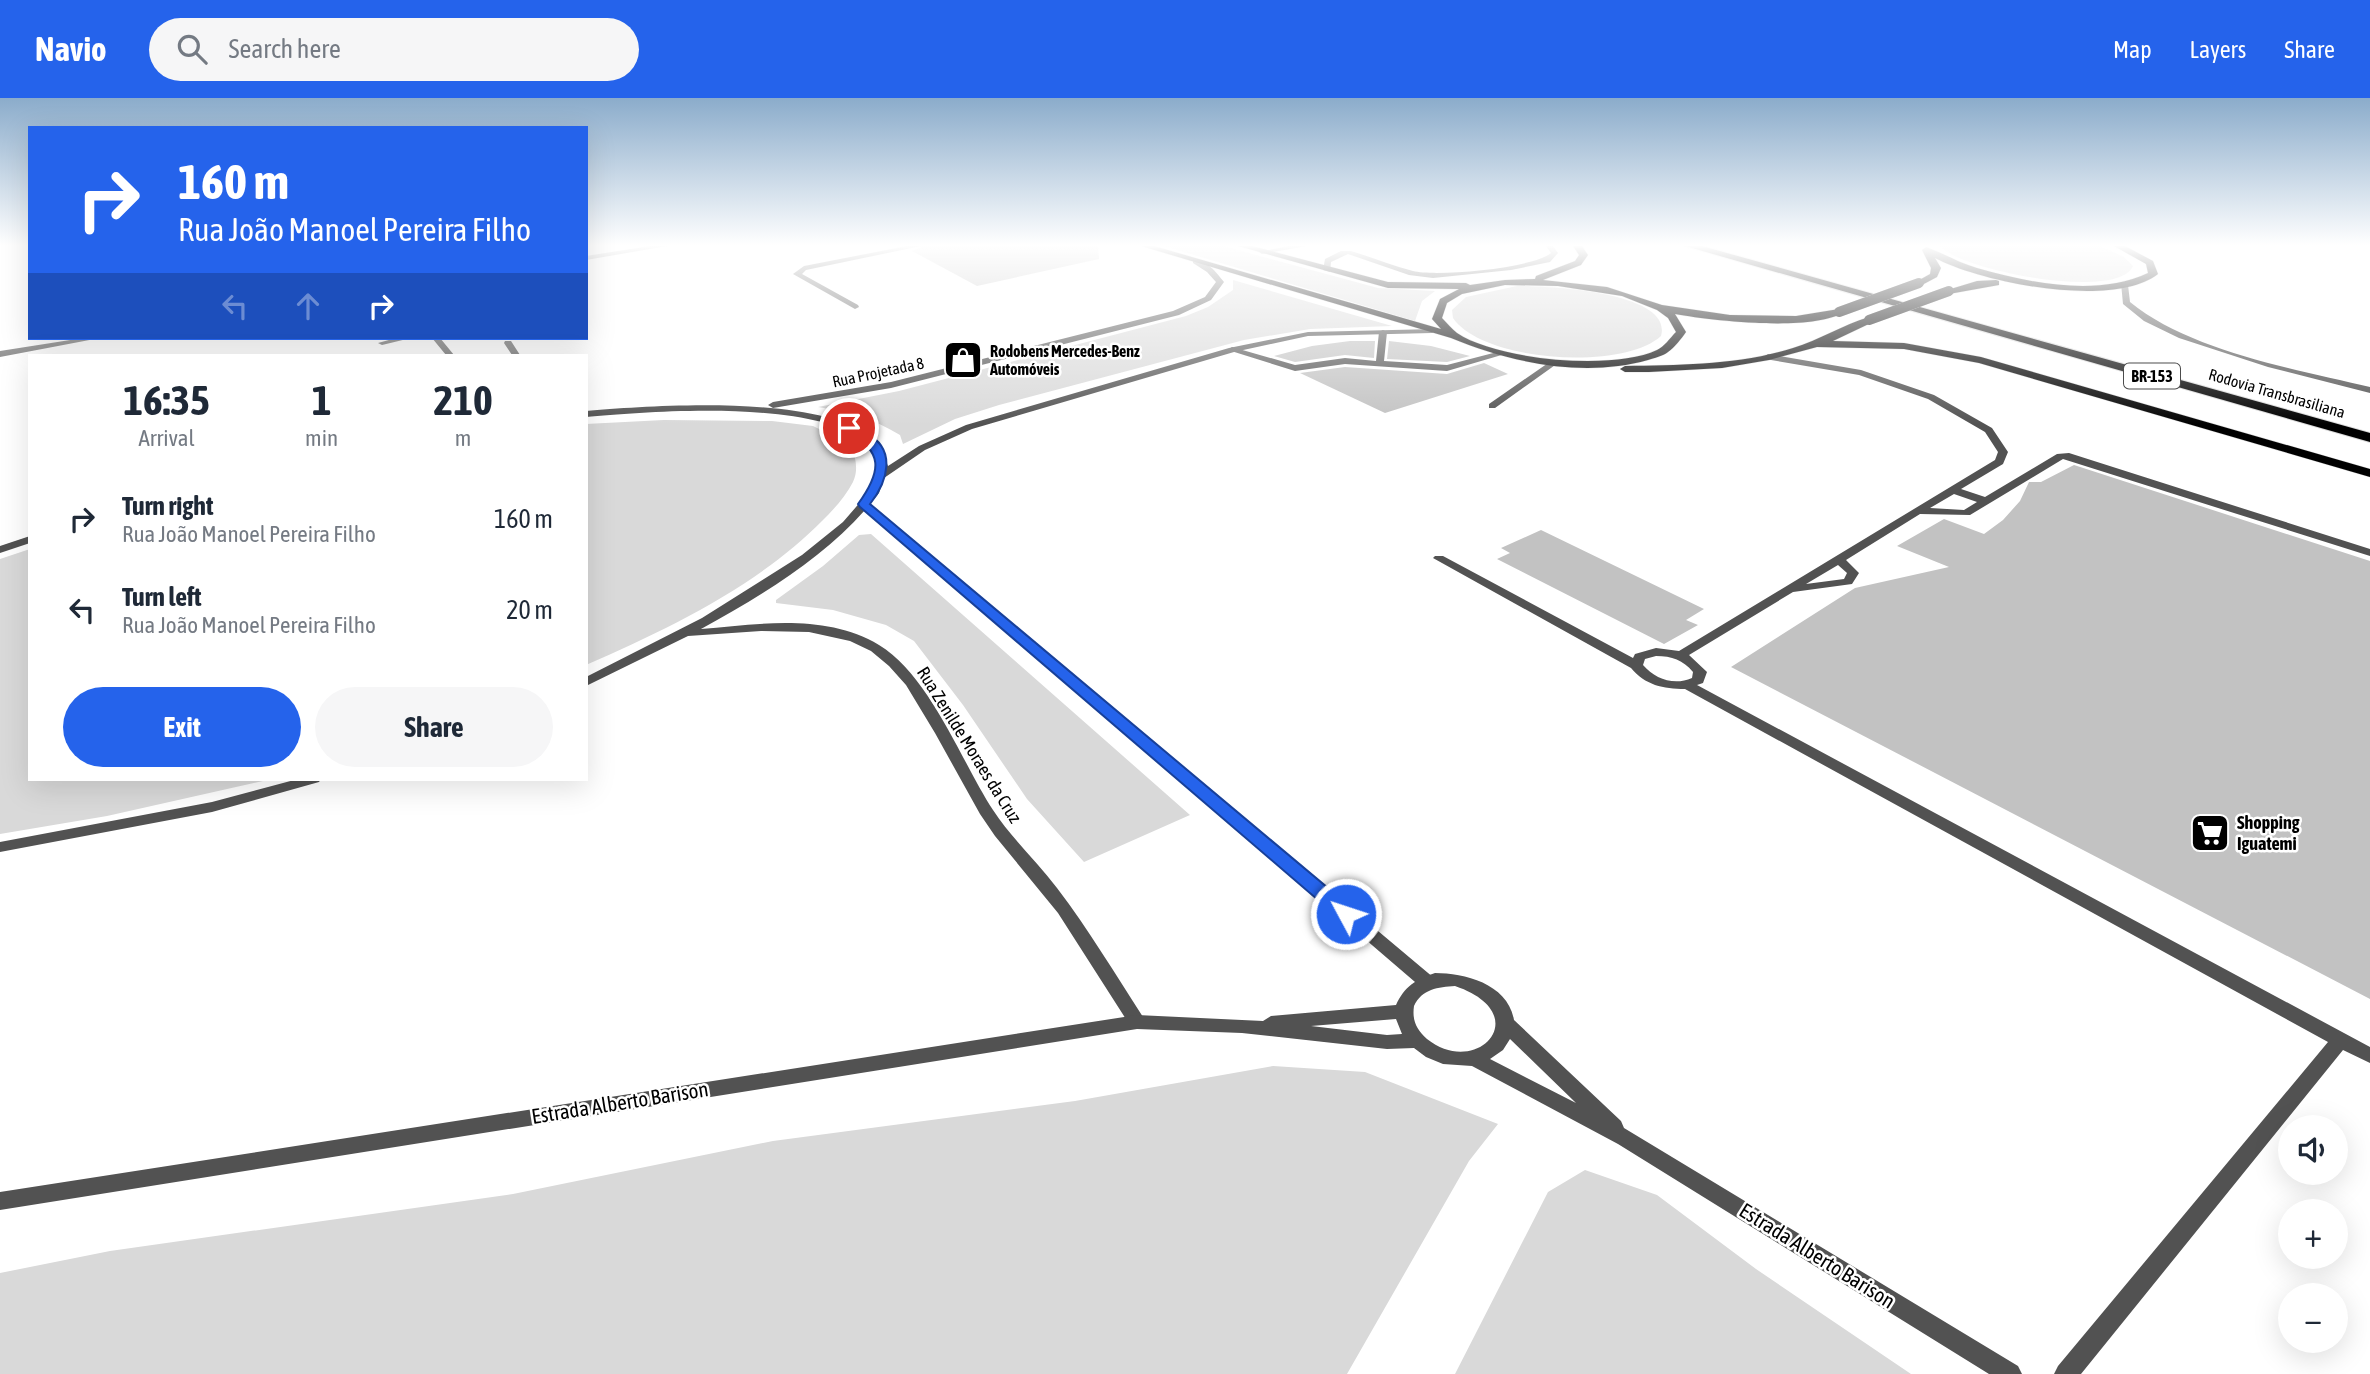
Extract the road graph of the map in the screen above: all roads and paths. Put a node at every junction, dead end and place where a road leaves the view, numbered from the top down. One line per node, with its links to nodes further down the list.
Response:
1 (1196, 306): 31 (street, Rua Projetada 8)
2 (1346, 306): 11 (main road)
3 (1440, 306): 13 (main road)
4 (1651, 306): 10 (main road)
5 (1857, 306): 10 (main road, bridge)
6 (1901, 306): 34 (highway, Rodovia Transbrasiliana / BR-153)
7 (1909, 306): 19 (main road, bridge)
8 (1940, 306): 33 (highway, Rodovia Transbrasiliana / BR-153)
9 (2128, 306): 29 (street)
10 (1661, 309): 28 (main road)
11 (1432, 331): 12 (street); 13 (main road)
12 (1383, 332): 20 (street); 26 (street)
13 (1453, 336): 24 (main road)
14 (397, 340): 17 (street)
15 (438, 340): 22 (street)
16 (60, 341): 21 (street)
17 (382, 343)
18 (508, 343): 23 (street)
19 (1816, 344): 25 (main road); 35 (main road)
20 (1232, 350): 26 (street); 36 (street)
21 (0, 354)
22 (449, 354)
23 (515, 354)
24 (1501, 354): 26 (street); 27 (main road)
25 (1768, 357): 28 (main road); 37 (street)
26 (1380, 362)
27 (1554, 363): 28 (main road); 30 (street)
28 (1578, 364)
29 (2370, 390)
30 (1492, 406)
31 (742, 408): 32 (street); 36 (street)
32 (588, 414)
33 (2370, 424)
34 (2370, 438)
35 (2370, 473)
36 (880, 476): 40 (street)
37 (1997, 478): 38 (street); 39 (street); 44 (street)
38 (1953, 490): 39 (street); 41 (street)
39 (1985, 501): 41 (street)
40 (864, 504): 48 (street); 55 (street)
41 (1919, 510): 46 (street)
42 (28, 540): 43 (street)
43 (0, 550)
44 (2370, 554)
45 (1438, 558): 50 (street)
46 (1839, 559): 47 (street); 47 (street)
47 (1787, 590): 49 (street)
48 (687, 633): 51 (street); 57 (street, Rua Zenilde Moraes da Cruz)
49 (1681, 655): 50 (street); 52 (street)
50 (1636, 665): 52 (street)
51 (588, 681)
52 (1687, 685): 60 (street)
53 (307, 781): 54 (street)
54 (0, 848)
55 (1428, 983): 56 (street); 58 (street)
56 (1402, 1011): 59 (street, Estrada Alberto Barison); 61 (street)
57 (1138, 1022): 59 (street, Estrada Alberto Barison); 65 (street, Estrada Alberto Barison)
58 (1507, 1025): 63 (street); 64 (street, Estrada Alberto Barison)
59 (1242, 1026): 61 (street, Estrada Alberto Barison)
60 (2340, 1040): 62 (street); 67 (street)
61 (1416, 1041): 63 (street)
62 (2370, 1056)
63 (1474, 1059): 64 (street, Estrada Alberto Barison)
64 (1625, 1138): 66 (street, Estrada Alberto Barison)
65 (0, 1201)
66 (2010, 1374)
67 (2066, 1374)

